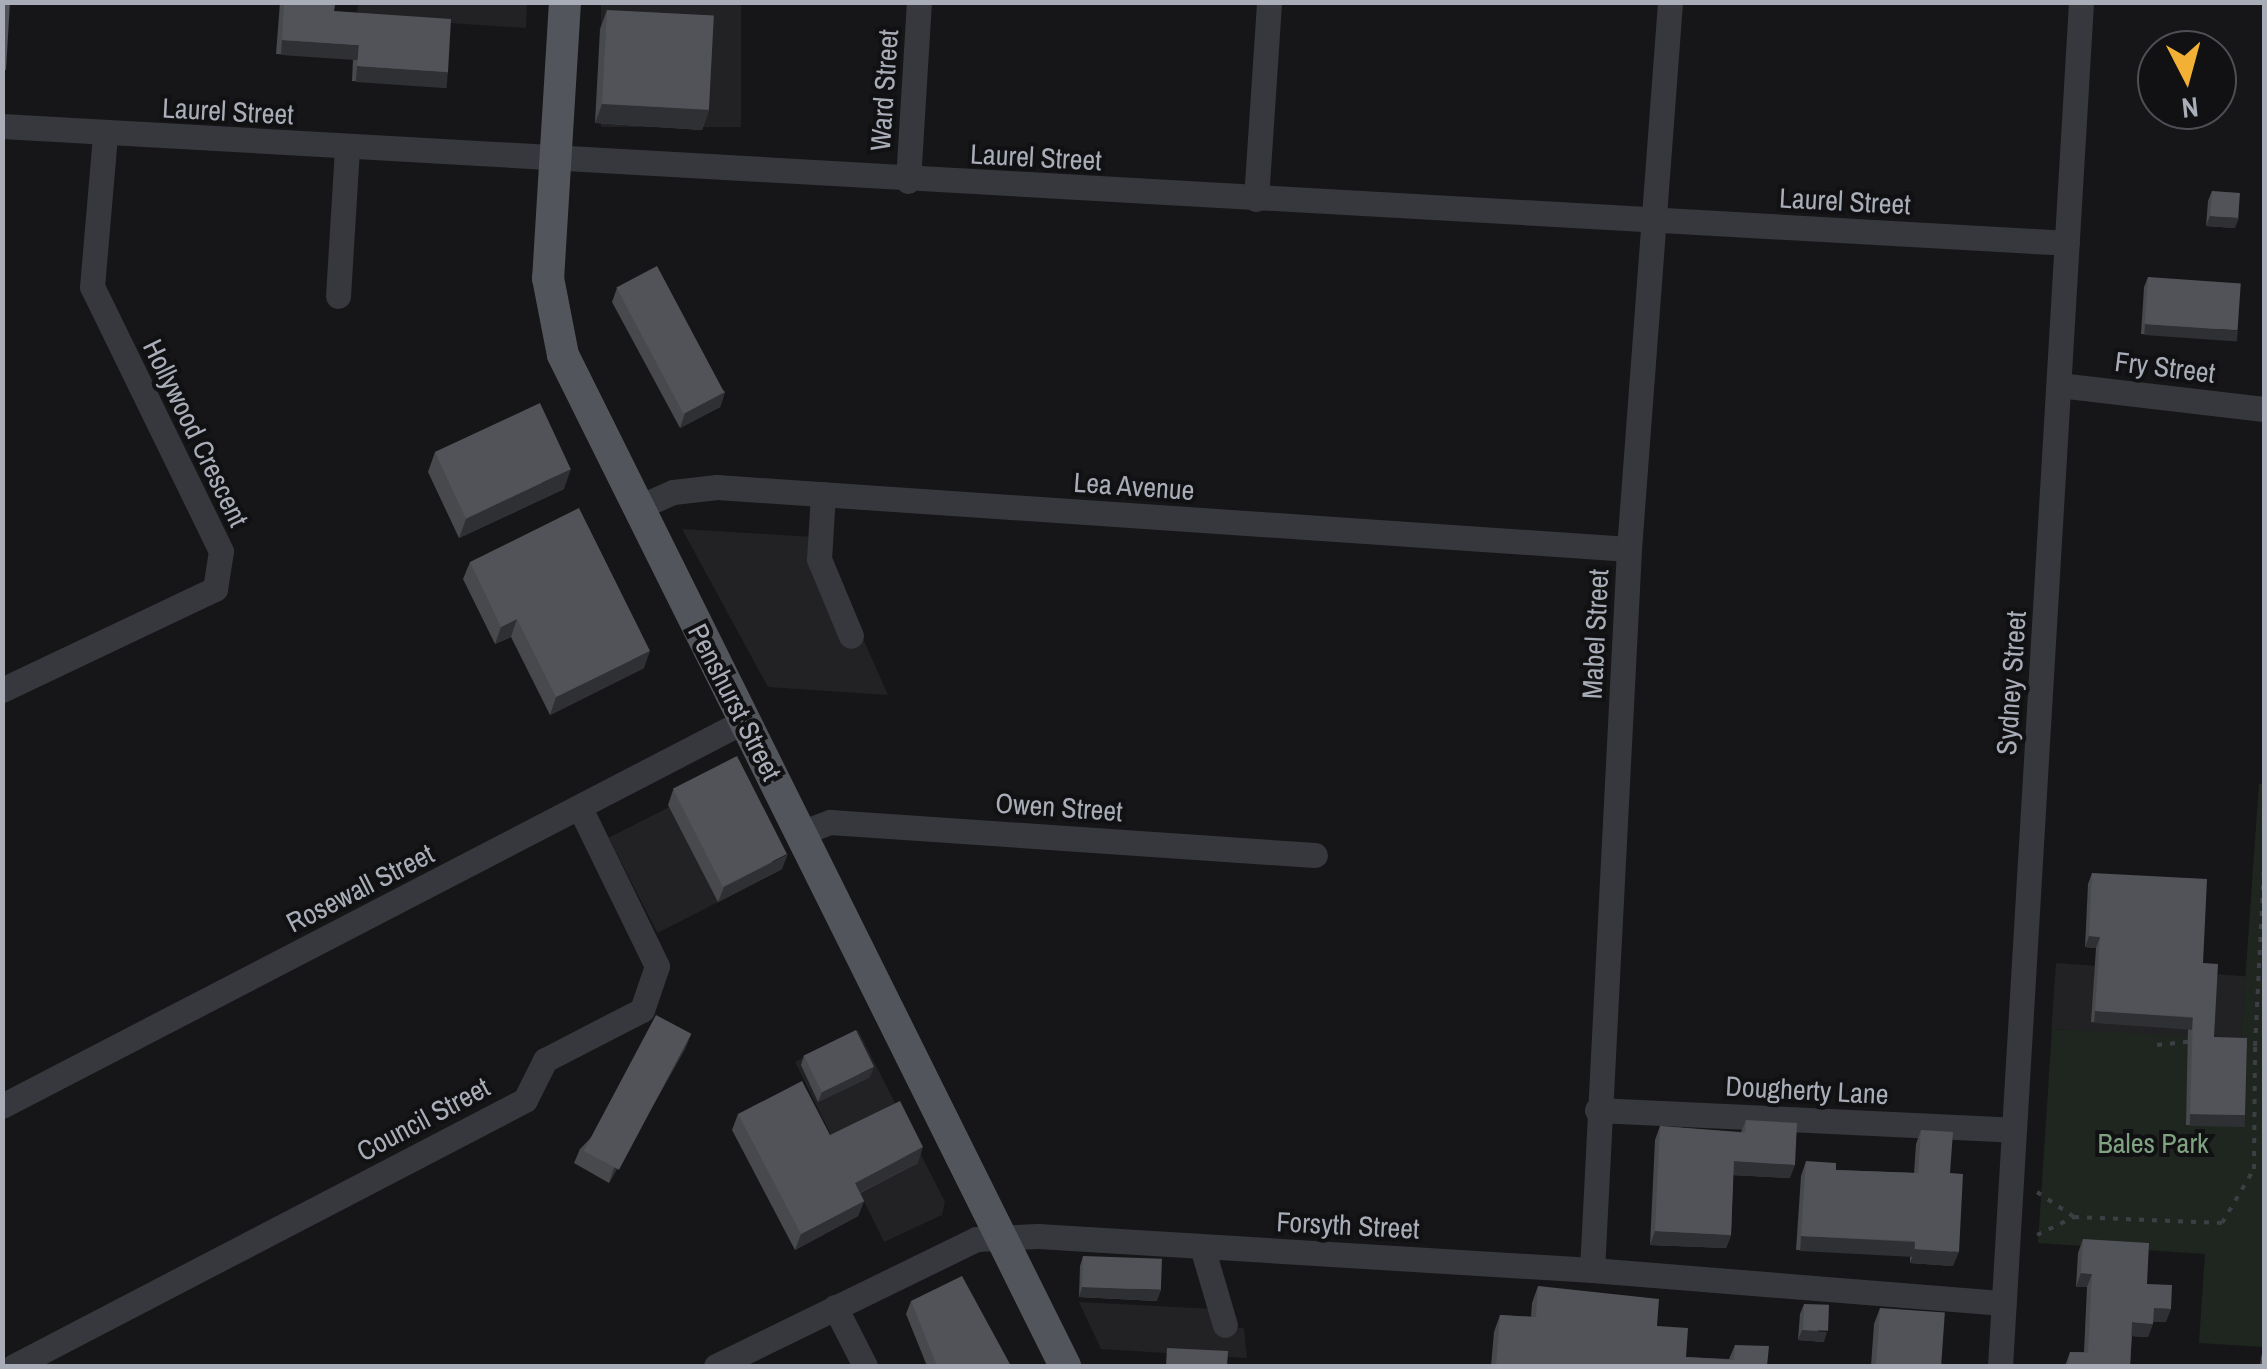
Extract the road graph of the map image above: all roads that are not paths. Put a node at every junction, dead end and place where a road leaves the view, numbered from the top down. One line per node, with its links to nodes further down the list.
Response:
1 (564, 2): 9 (main road, Penshurst Street)
2 (920, 2): 10 (street, Ward Street)
3 (1269, 2): 11 (street)
4 (1670, 2): 12 (street, Mabel Street)
5 (2081, 2): 13 (street, Sydney Street)
6 (2, 126): 7 (street, Laurel Street)
7 (106, 134): 8 (street, Laurel Street); 21 (street, Hollywood Crescent)
8 (346, 148): 9 (street, Laurel Street); 14 (street)
9 (554, 162): 10 (street, Laurel Street); 18 (main road, Penshurst Street)
10 (908, 181): 11 (street, Laurel Street)
11 (1256, 198): 12 (street, Laurel Street)
12 (1652, 220): 13 (street, Laurel Street); 19 (street, Mabel Street)
13 (2068, 242): 15 (street, Sydney Street)
14 (338, 296)
15 (2059, 385): 16 (street, Fry Street); 28 (street, Sydney Street)
16 (2264, 409)
17 (823, 494): 18 (street, Lea Avenue); 19 (street, Lea Avenue); 20 (street)
18 (637, 508): 22 (main road, Penshurst Street)
19 (1630, 550): 27 (street, Mabel Street)
20 (852, 636)
21 (2, 690)
22 (744, 722): 23 (street, Rosewall Street); 24 (main road, Penshurst Street)
23 (580, 808): 26 (street, Rosewall Street); 35 (street, Council Street)
24 (801, 833): 25 (street, Owen Street); 29 (main road, Penshurst Street)
25 (1316, 855)
26 (2, 1106)
27 (1597, 1110): 28 (street, Dougherty Lane); 31 (street, Mabel Street)
28 (2014, 1130): 32 (street, Sydney Street)
29 (1002, 1238): 30 (street, Forsyth Street); 33 (street, Forsyth Street); 38 (main road, Penshurst Street)
30 (1202, 1246): 31 (street, Forsyth Street); 34 (street)
31 (1592, 1270): 32 (street, Forsyth Street)
32 (2004, 1303): 39 (street, Sydney Street)
33 (835, 1307): 36 (street, Forsyth Street); 37 (street)
34 (1225, 1325)
35 (14, 1366)
36 (716, 1366)
37 (865, 1366)
38 (1065, 1366)
39 (2000, 1366)

